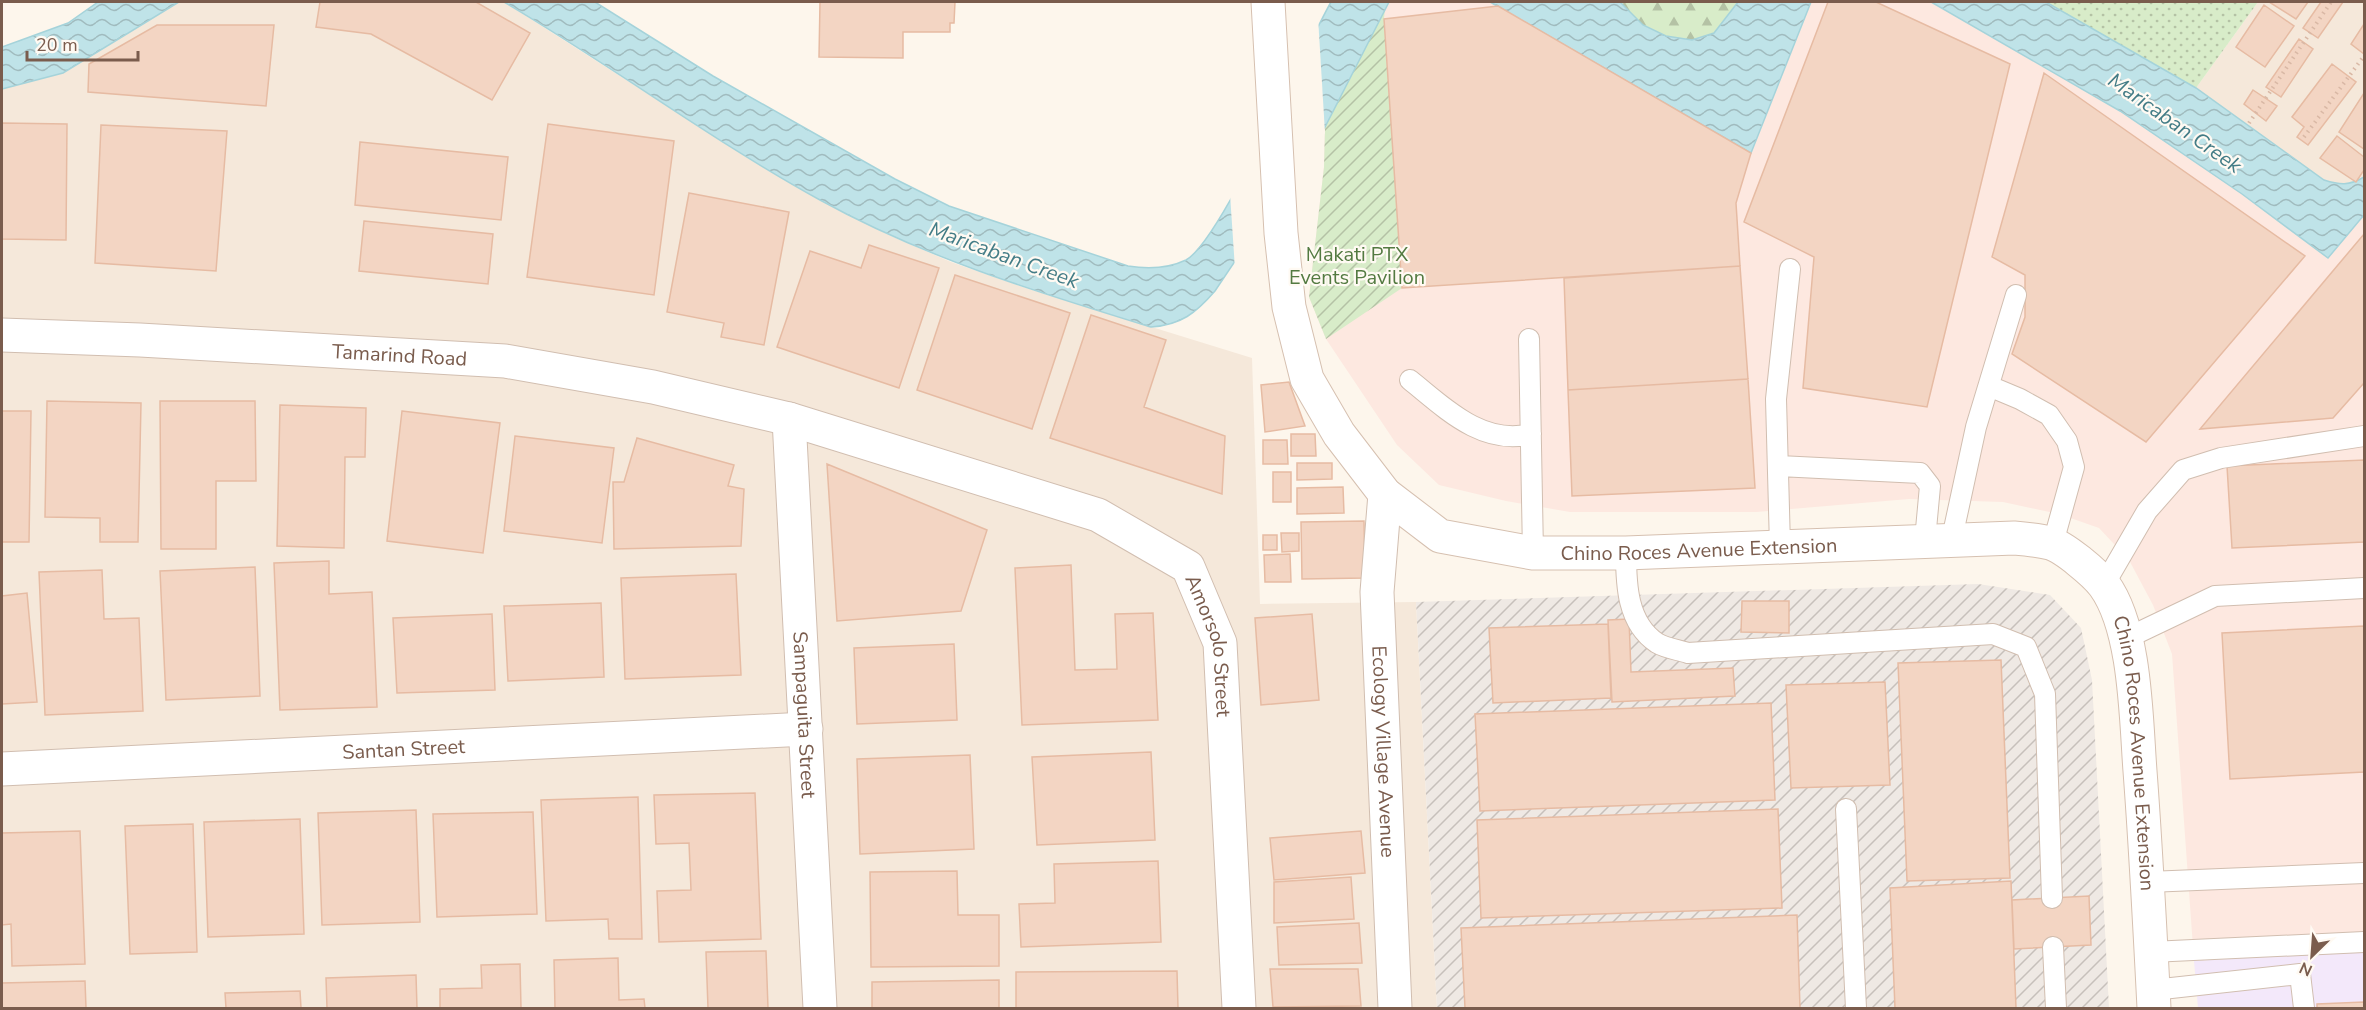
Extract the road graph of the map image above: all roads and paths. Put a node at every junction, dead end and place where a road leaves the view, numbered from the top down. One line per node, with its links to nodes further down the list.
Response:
1 (1268, 2): 16 (street, Chino Roces Avenue Extension)
2 (2331, 2): 4 (path)
3 (2364, 56): 5 (path)
4 (2249, 123)
5 (2304, 137)
6 (1790, 268): 15 (lane)
7 (2016, 295): 11 (lane)
8 (2, 335): 12 (street, Tamarind Road)
9 (1529, 339): 13 (lane)
10 (1410, 380): 13 (lane)
11 (1989, 386): 17 (lane); 18 (lane)
12 (789, 419): 25 (street, Sampaguita Street); 36 (street, Amorsolo Street)
13 (1531, 434): 20 (lane)
14 (2364, 436): 22 (lane)
15 (1779, 466): 17 (lane); 19 (lane)
16 (1385, 494): 20 (street, Chino Roces Avenue Extension); 37 (street, Ecology Village Avenue)
17 (1938, 539): 18 (street, Chino Roces Avenue Extension); 19 (street, Chino Roces Avenue Extension)
18 (2053, 543): 22 (street, Chino Roces Avenue Extension)
19 (1780, 546): 21 (street, Chino Roces Avenue Extension)
20 (1533, 553): 21 (street, Chino Roces Avenue Extension)
21 (1626, 553): 30 (lane)
22 (2103, 585): 24 (street, Chino Roces Avenue Extension)
23 (2364, 588): 24 (lane)
24 (2125, 639): 29 (street, Chino Roces Avenue Extension)
25 (806, 729): 26 (street, Santan Street); 35 (street, Sampaguita Street)
26 (2, 769)
27 (1846, 809): 38 (lane)
28 (2364, 873): 29 (lane)
29 (2148, 882): 33 (street, Chino Roces Avenue Extension)
30 (2052, 898)
31 (2364, 942): 33 (lane)
32 (2053, 947): 39 (lane)
33 (2151, 952): 34 (street, Chino Roces Avenue Extension)
34 (2154, 999): 40 (lane)
35 (820, 1008)
36 (1239, 1008)
37 (1395, 1008)
38 (1856, 1008)
39 (2056, 1008)
40 (2304, 1008)

